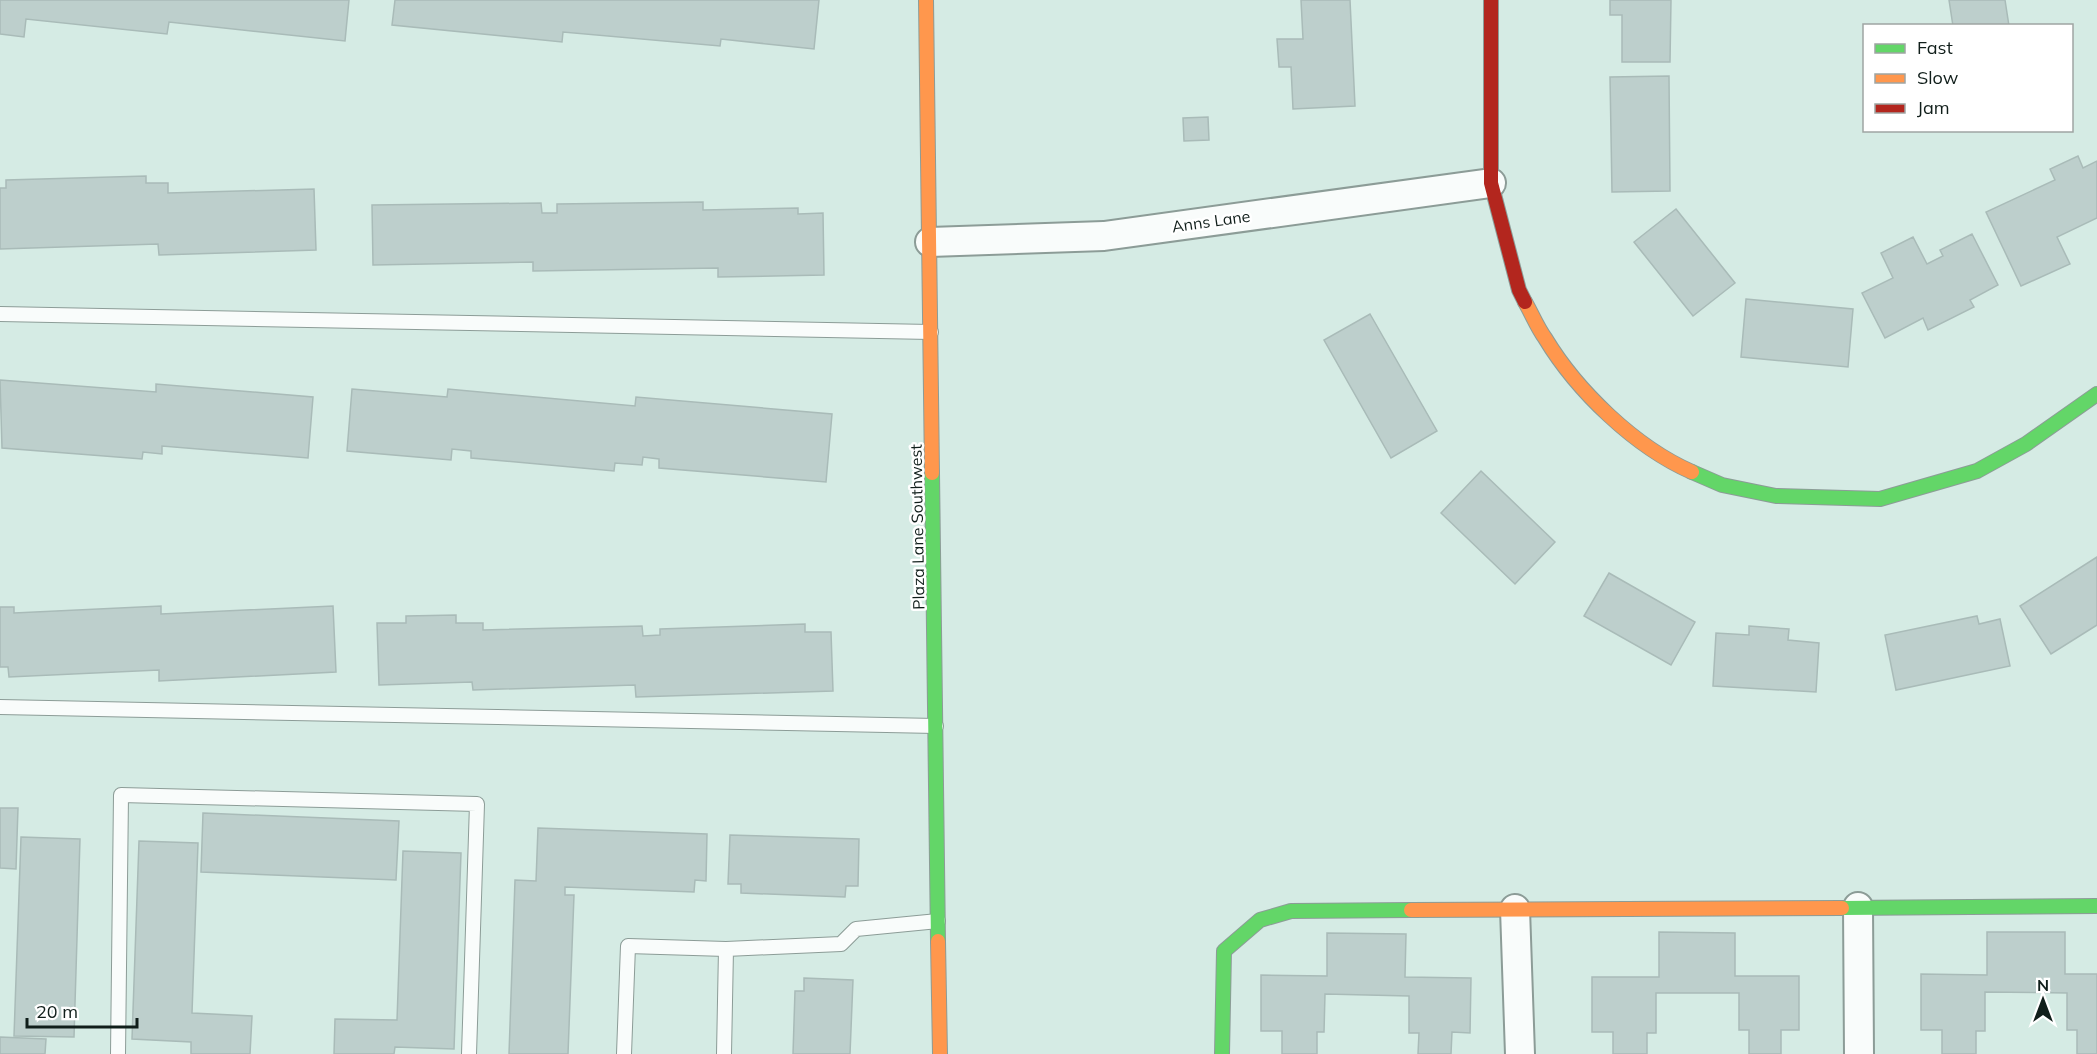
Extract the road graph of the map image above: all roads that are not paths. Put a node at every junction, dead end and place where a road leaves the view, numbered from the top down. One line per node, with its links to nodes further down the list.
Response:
1 (926, 0): 4 (street, Plaza Lane Southwest)
2 (1491, 0): 3 (street)
3 (1491, 183): 4 (street, Anns Lane); 7 (street)
4 (930, 242): 6 (street, Plaza Lane Southwest)
5 (0, 314): 6 (lane)
6 (931, 332): 9 (street, Plaza Lane Southwest)
7 (2097, 394)
8 (0, 707): 9 (lane)
9 (936, 726): 13 (street, Plaza Lane Southwest)
10 (2097, 906): 11 (street)
11 (1858, 908): 12 (street); 22 (street)
12 (1515, 909): 20 (street); 21 (street)
13 (938, 921): 14 (lane); 19 (street, Plaza Lane Southwest)
14 (726, 949): 17 (lane); 18 (lane)
15 (118, 1054): 16 (lane)
16 (469, 1054)
17 (624, 1054)
18 (724, 1054)
19 (940, 1054)
20 (1222, 1054)
21 (1520, 1054)
22 (1859, 1054)

